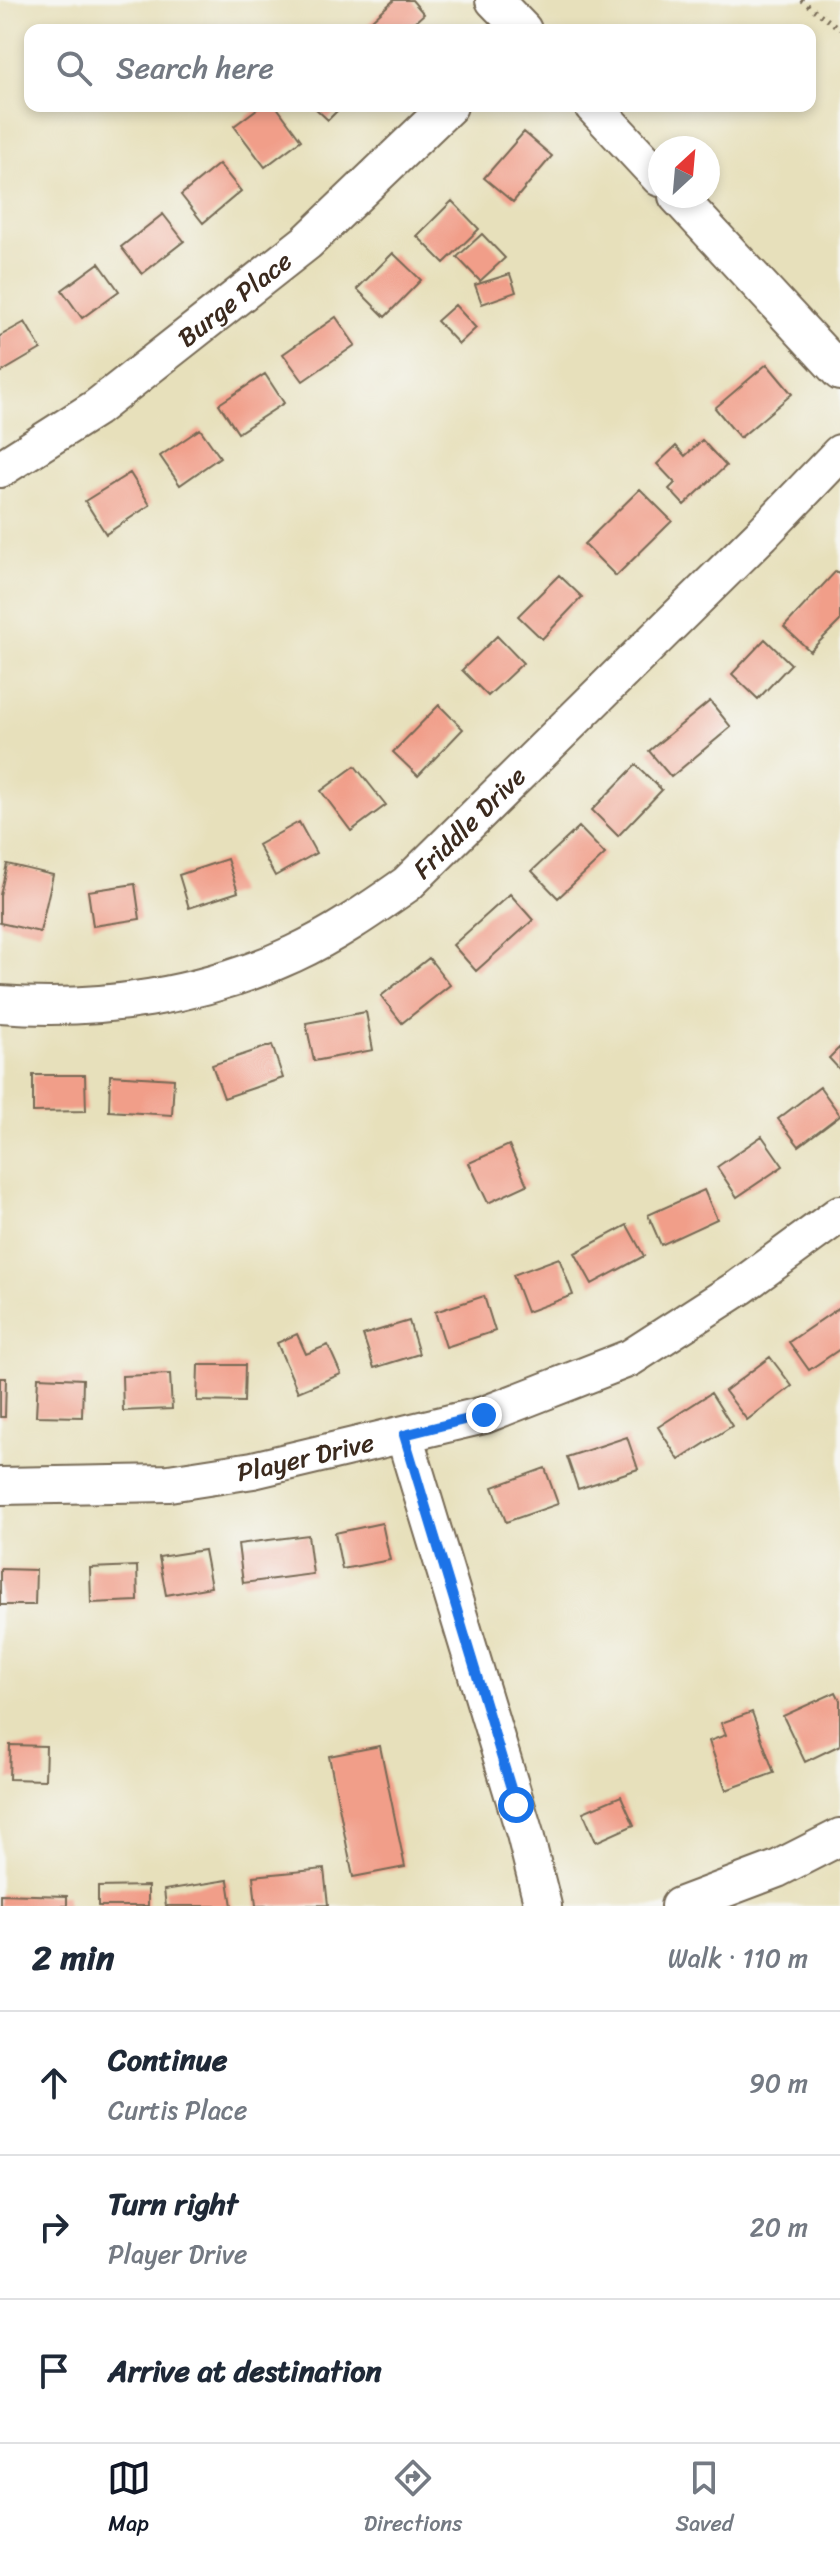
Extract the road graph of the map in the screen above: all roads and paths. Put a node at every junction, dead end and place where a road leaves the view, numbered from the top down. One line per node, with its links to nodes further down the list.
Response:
1 (494, 0): 3 (street)
2 (801, 0): 4 (path)
3 (517, 24)
4 (840, 29)
5 (443, 112): 11 (street, Burge Place)
6 (599, 112): 7 (street)
7 (648, 165)
8 (688, 208): 9 (street)
9 (840, 372)
10 (840, 453): 12 (street, Friddle Drive)
11 (0, 469)
12 (0, 1004)
13 (840, 1214): 14 (street, Player Drive)
14 (404, 1435): 15 (street, Player Drive); 17 (street)
15 (0, 1486)
16 (840, 1837): 18 (street)
17 (543, 1906)
18 (679, 1906)

